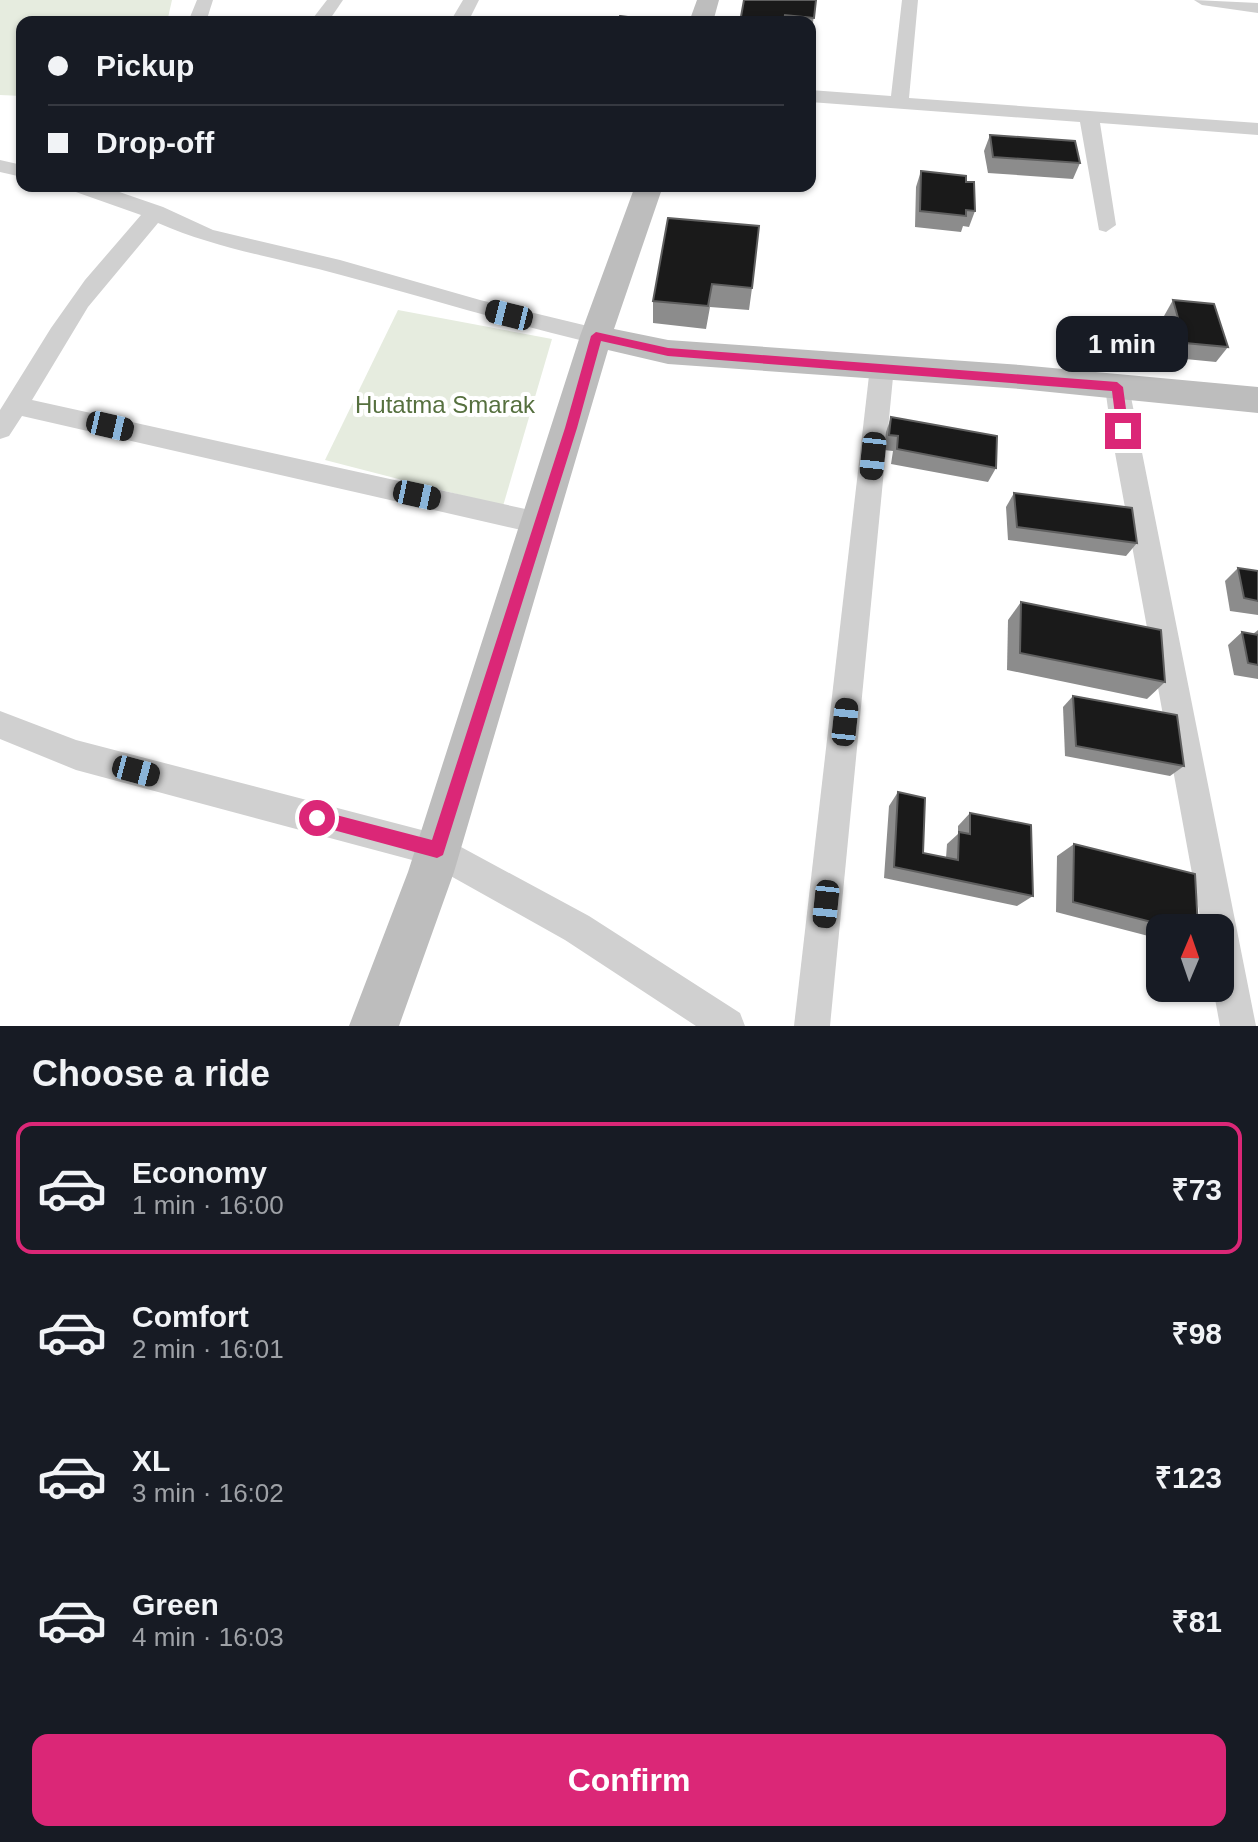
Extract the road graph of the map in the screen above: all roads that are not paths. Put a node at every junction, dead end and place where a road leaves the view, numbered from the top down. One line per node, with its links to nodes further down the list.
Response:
1 (910, 0): 5 (street)
2 (1202, 0): 3 (street)
3 (1258, 8)
4 (816, 96): 5 (street)
5 (899, 103): 6 (street)
6 (1089, 116): 7 (street); 11 (street)
7 (1258, 129)
8 (102, 192): 10 (street)
9 (647, 192): 12 (street)
10 (156, 212): 12 (street); 16 (street)
11 (1106, 225)
12 (596, 336): 13 (street); 18 (street)
13 (882, 367): 14 (street); 25 (street)
14 (1117, 387): 15 (street); 21 (street)
15 (1258, 400)
16 (17, 406): 17 (street); 18 (street)
17 (0, 429)
18 (539, 523): 20 (street)
19 (0, 725): 20 (street)
20 (437, 850): 23 (street); 24 (street)
21 (1216, 914)
22 (1233, 1002): 26 (street)
23 (374, 1026)
24 (727, 1026)
25 (812, 1026)
26 (1238, 1026)

